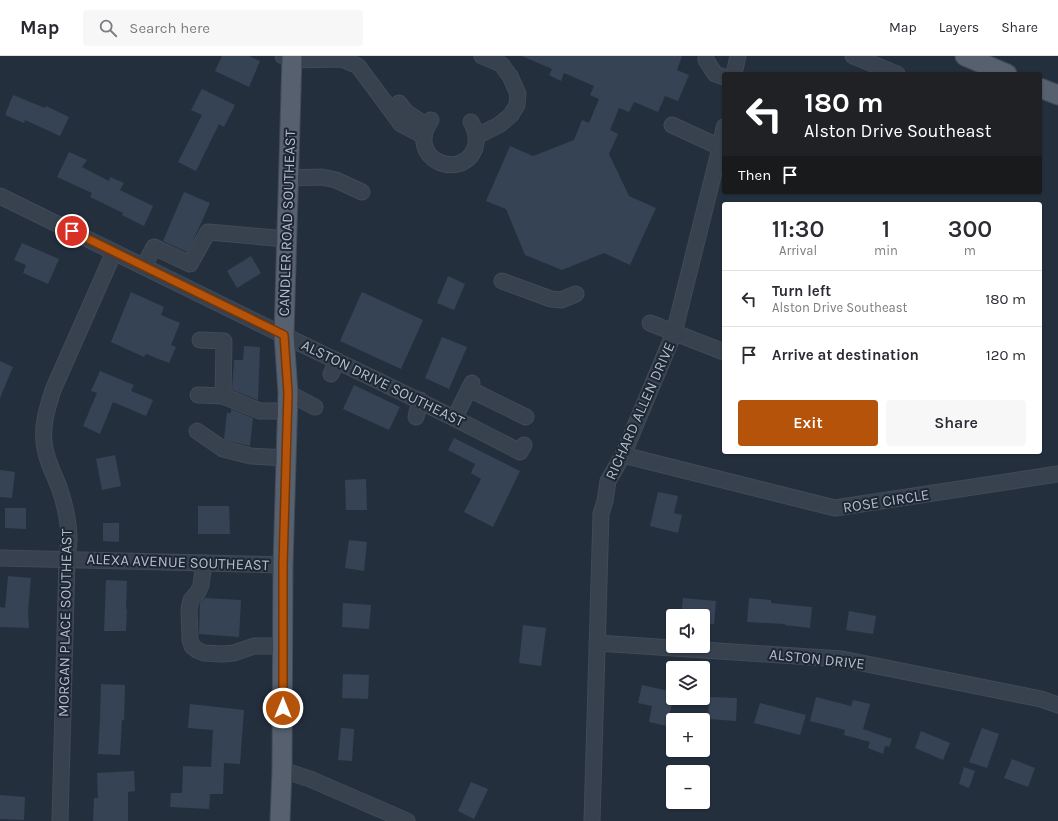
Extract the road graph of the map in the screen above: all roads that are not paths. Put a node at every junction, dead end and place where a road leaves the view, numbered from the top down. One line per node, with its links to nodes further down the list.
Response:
1 (360, 56): 13 (street)
2 (482, 56): 18 (street)
3 (706, 56): 12 (street)
4 (738, 56): 9 (street)
5 (853, 56): 10 (street)
6 (965, 56): 11 (main road)
7 (289, 57): 8 (street); 20 (main road, CANDLER ROAD SOUTHEAST)
8 (343, 57): 18 (street)
9 (734, 72)
10 (892, 72)
11 (1002, 72)
12 (722, 76)
13 (383, 85)
14 (1042, 89): 15 (main road)
15 (1058, 95)
16 (398, 103): 18 (street)
17 (672, 126): 19 (street)
18 (427, 127)
19 (722, 149): 29 (street, RICHARD ALLEN DRIVE)
20 (288, 178): 21 (street); 23 (main road, CANDLER ROAD SOUTHEAST)
21 (362, 192)
22 (0, 196): 24 (street, ALSTON DRIVE SOUTHEAST)
23 (286, 239): 25 (street); 30 (main road, CANDLER ROAD SOUTHEAST)
24 (114, 252): 25 (street, ALSTON DRIVE SOUTHEAST); 47 (street, MORGAN PLACE SOUTHEAST)
25 (144, 266): 30 (street, ALSTON DRIVE SOUTHEAST)
26 (502, 281): 27 (street)
27 (576, 294)
28 (650, 323): 29 (street)
29 (674, 333): 32 (street); 43 (street, RICHARD ALLEN DRIVE)
30 (284, 335): 35 (street, ALSTON DRIVE SOUTHEAST); 36 (main road, CANDLER ROAD SOUTHEAST)
31 (200, 340): 34 (street)
32 (722, 351)
33 (198, 395): 34 (street)
34 (223, 396): 36 (street)
35 (420, 400): 38 (street); 40 (street, ALSTON DRIVE SOUTHEAST)
36 (288, 402): 37 (street); 44 (main road, CANDLER ROAD SOUTHEAST)
37 (315, 407)
38 (416, 417)
39 (526, 417): 40 (street)
40 (455, 418): 42 (street, ALSTON DRIVE SOUTHEAST)
41 (196, 431): 44 (street)
42 (524, 445)
43 (623, 455): 45 (street, ROSE CIRCLE); 50 (street, RICHARD ALLEN DRIVE)
44 (286, 458): 49 (main road, CANDLER ROAD SOUTHEAST)
45 (1058, 474)
46 (0, 558): 47 (street, ALEXA AVENUE SOUTHEAST)
47 (67, 560): 48 (street, ALEXA AVENUE SOUTHEAST); 54 (street, MORGAN PLACE SOUTHEAST)
48 (204, 563): 49 (street, ALEXA AVENUE SOUTHEAST); 51 (street)
49 (283, 565): 51 (main road, CANDLER ROAD SOUTHEAST)
50 (597, 643): 52 (street, ALSTON DRIVE); 57 (street, RICHARD ALLEN DRIVE)
51 (283, 646): 53 (main road, CANDLER ROAD SOUTHEAST)
52 (1058, 705)
53 (282, 770): 55 (main road, CANDLER ROAD SOUTHEAST); 56 (street)
54 (60, 821)
55 (280, 821)
56 (407, 821)
57 (592, 821)

